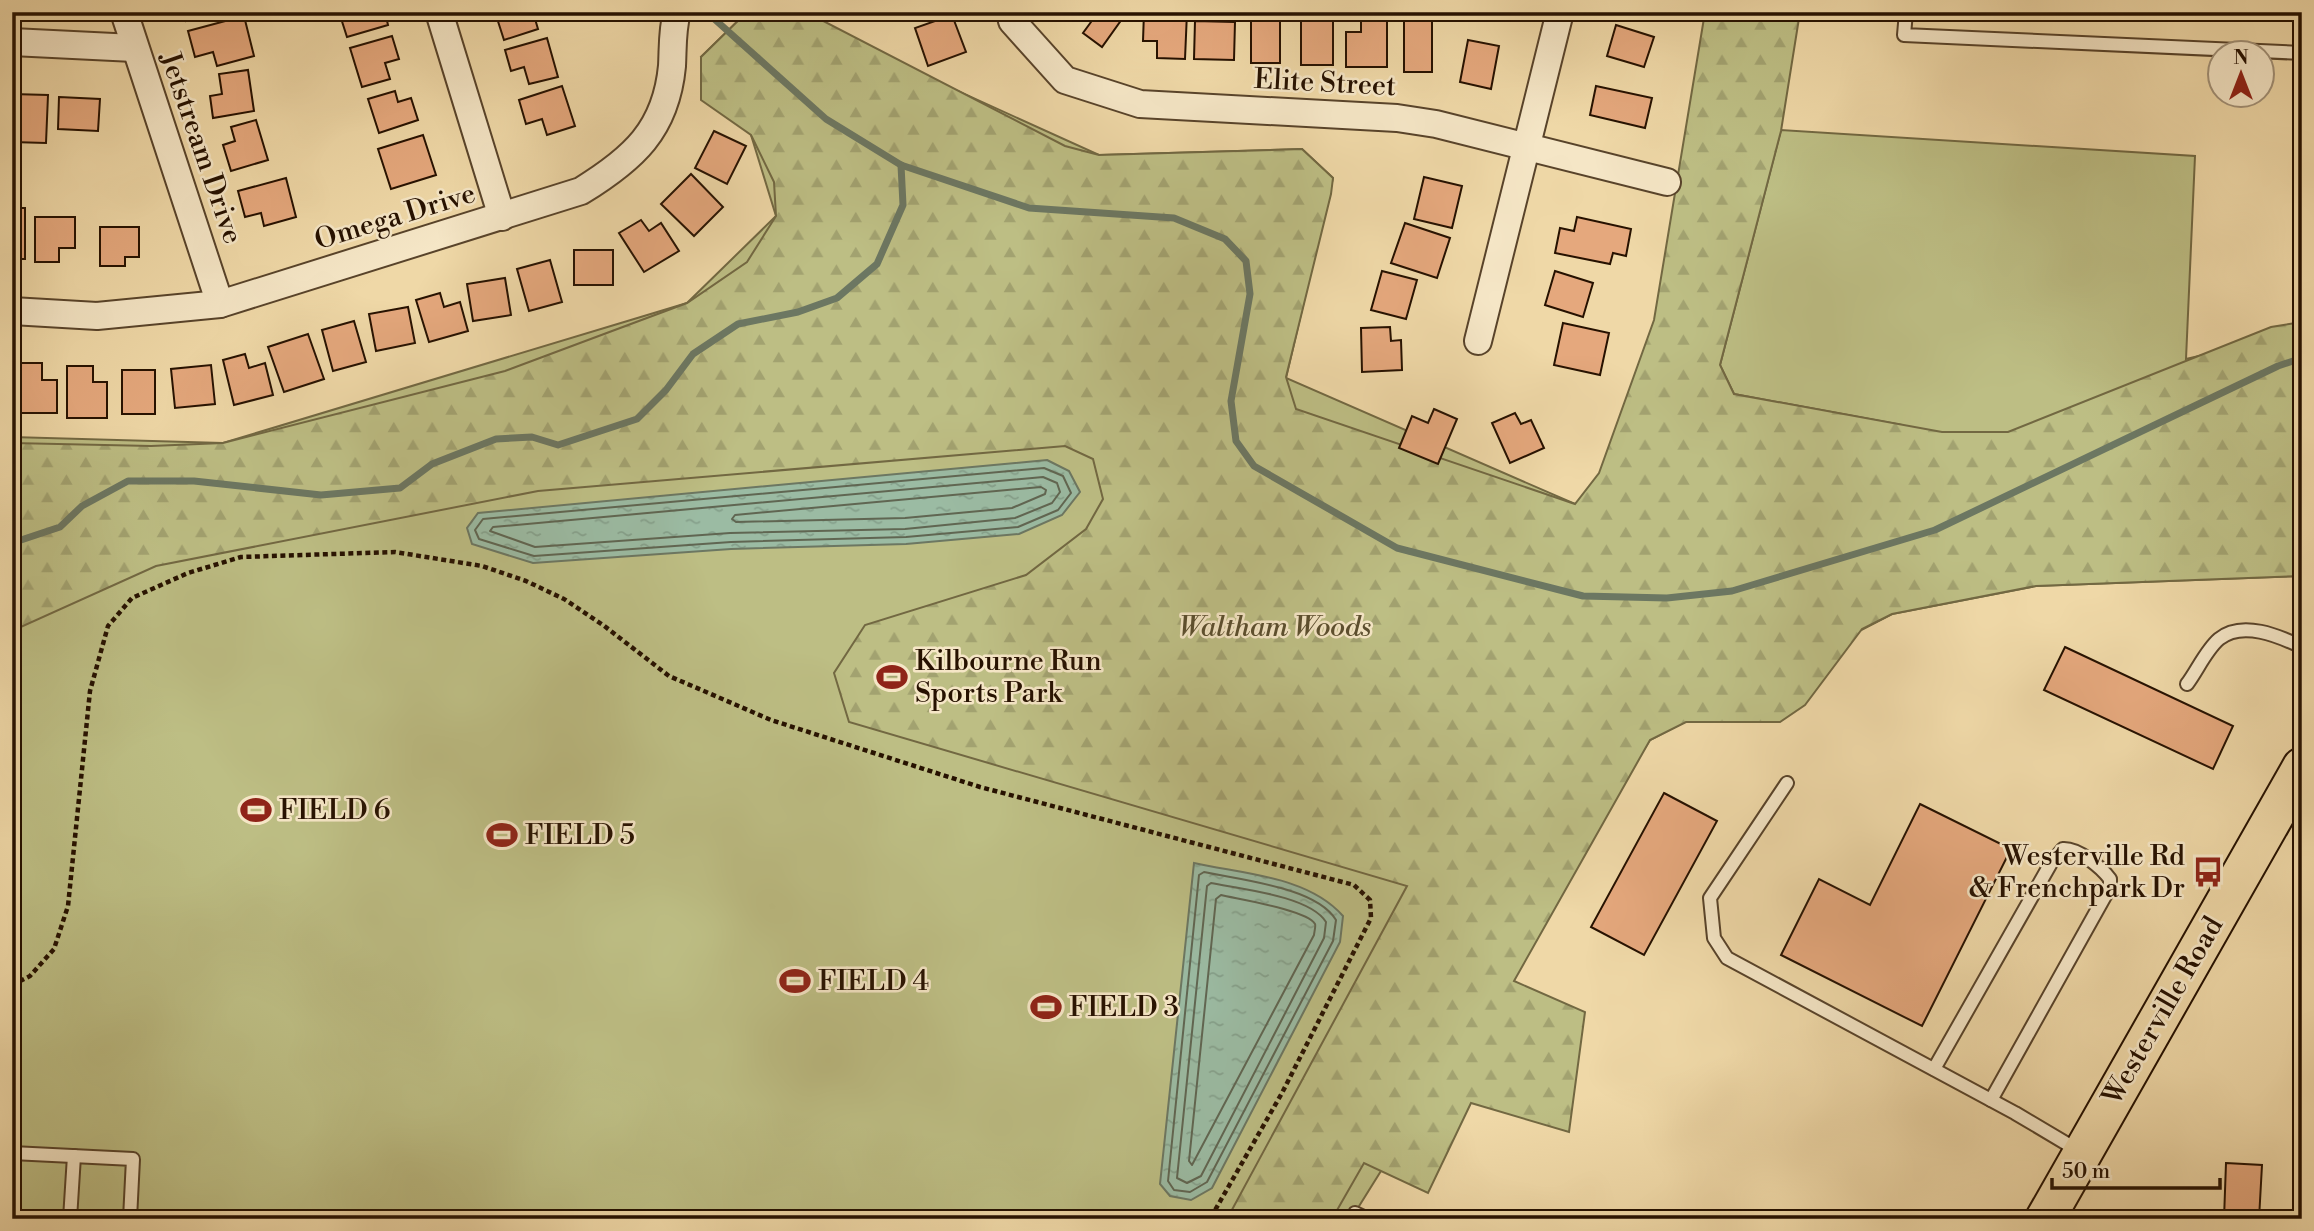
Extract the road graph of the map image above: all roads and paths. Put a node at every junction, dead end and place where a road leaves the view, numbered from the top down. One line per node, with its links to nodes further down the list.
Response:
1 (124, 12): 8 (street, Jetstream Drive)
2 (439, 12): 12 (street)
3 (677, 12): 12 (street, Omega Drive)
4 (1010, 12): 10 (street, Elite Street)
5 (1560, 12): 10 (street)
6 (1906, 12): 9 (lane)
7 (12, 42): 8 (street)
8 (134, 48): 13 (street, Jetstream Drive)
9 (2302, 53)
10 (1526, 146): 11 (street, Elite Street); 15 (street)
11 (1667, 182)
12 (502, 217): 13 (street, Omega Drive)
13 (220, 304): 14 (street, Omega Drive)
14 (12, 311)
15 (1478, 341)
16 (2302, 647): 17 (lane)
17 (2187, 684)
18 (1787, 783): 21 (lane)
19 (2297, 787): 24 (main road, Westerville Road)
20 (12, 985): 29 (path)
21 (1934, 1069): 22 (lane); 22 (lane)
22 (1991, 1100): 24 (lane)
23 (12, 1153): 25 (lane)
24 (2082, 1153): 31 (main road, Westerville Road)
25 (74, 1156): 27 (lane); 28 (lane)
26 (1355, 1213): 30 (lane)
27 (70, 1219)
28 (130, 1219)
29 (1210, 1219)
30 (1368, 1219)
31 (2045, 1219)

